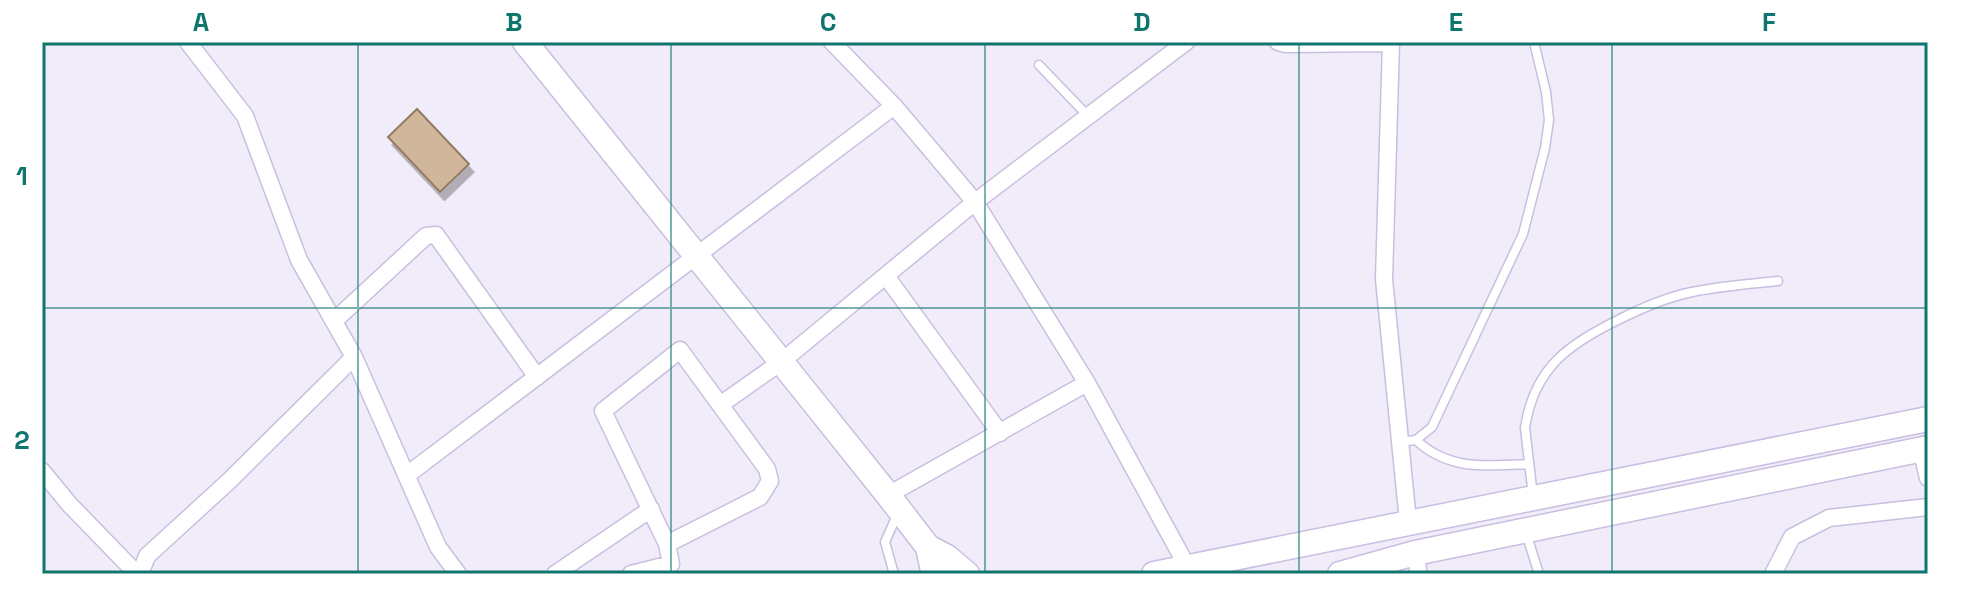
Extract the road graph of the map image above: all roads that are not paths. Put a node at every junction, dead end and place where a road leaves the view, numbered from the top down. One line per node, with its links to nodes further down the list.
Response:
1 (188, 42): 15 (street)
2 (525, 42): 12 (main road)
3 (832, 42): 9 (street)
4 (1186, 42): 10 (street)
5 (1278, 42): 7 (street)
6 (1534, 42): 23 (lane)
7 (1391, 43): 23 (street)
8 (1039, 65): 10 (lane)
9 (894, 106): 11 (street); 12 (street)
10 (1088, 116): 11 (street)
11 (975, 202): 13 (street); 19 (street)
12 (698, 256): 17 (main road); 18 (street)
13 (886, 276): 17 (street); 22 (street)
14 (1778, 281): 25 (lane)
15 (334, 321): 16 (street); 18 (street)
16 (354, 357): 27 (street); 39 (street)
17 (781, 362): 20 (street); 30 (main road)
18 (537, 377): 27 (street)
19 (1087, 383): 22 (street); 38 (street)
20 (720, 405): 32 (street); 35 (street)
21 (1928, 419): 29 (main road)
22 (1000, 433): 30 (street)
23 (1408, 441): 25 (lane); 33 (street)
24 (1925, 448): 28 (street); 34 (main road)
25 (1529, 464): 29 (lane)
26 (42, 471): 39 (street)
27 (407, 475): 40 (street)
28 (1928, 478)
29 (1533, 497): 33 (main road)
30 (894, 503): 36 (main road); 43 (lane)
31 (1928, 507): 49 (street)
32 (651, 509): 35 (street); 41 (street)
33 (1408, 522): 38 (main road)
34 (1525, 530): 37 (main road); 48 (lane)
35 (667, 544): 42 (street)
36 (928, 547): 44 (main road); 45 (main road)
37 (1417, 563): 47 (main road)
38 (1188, 568): 46 (main road)
39 (138, 574)
40 (458, 574)
41 (555, 574)
42 (631, 574)
43 (894, 574)
44 (938, 574)
45 (967, 574)
46 (1154, 574)
47 (1340, 574)
48 (1539, 574)
49 (1773, 574)

